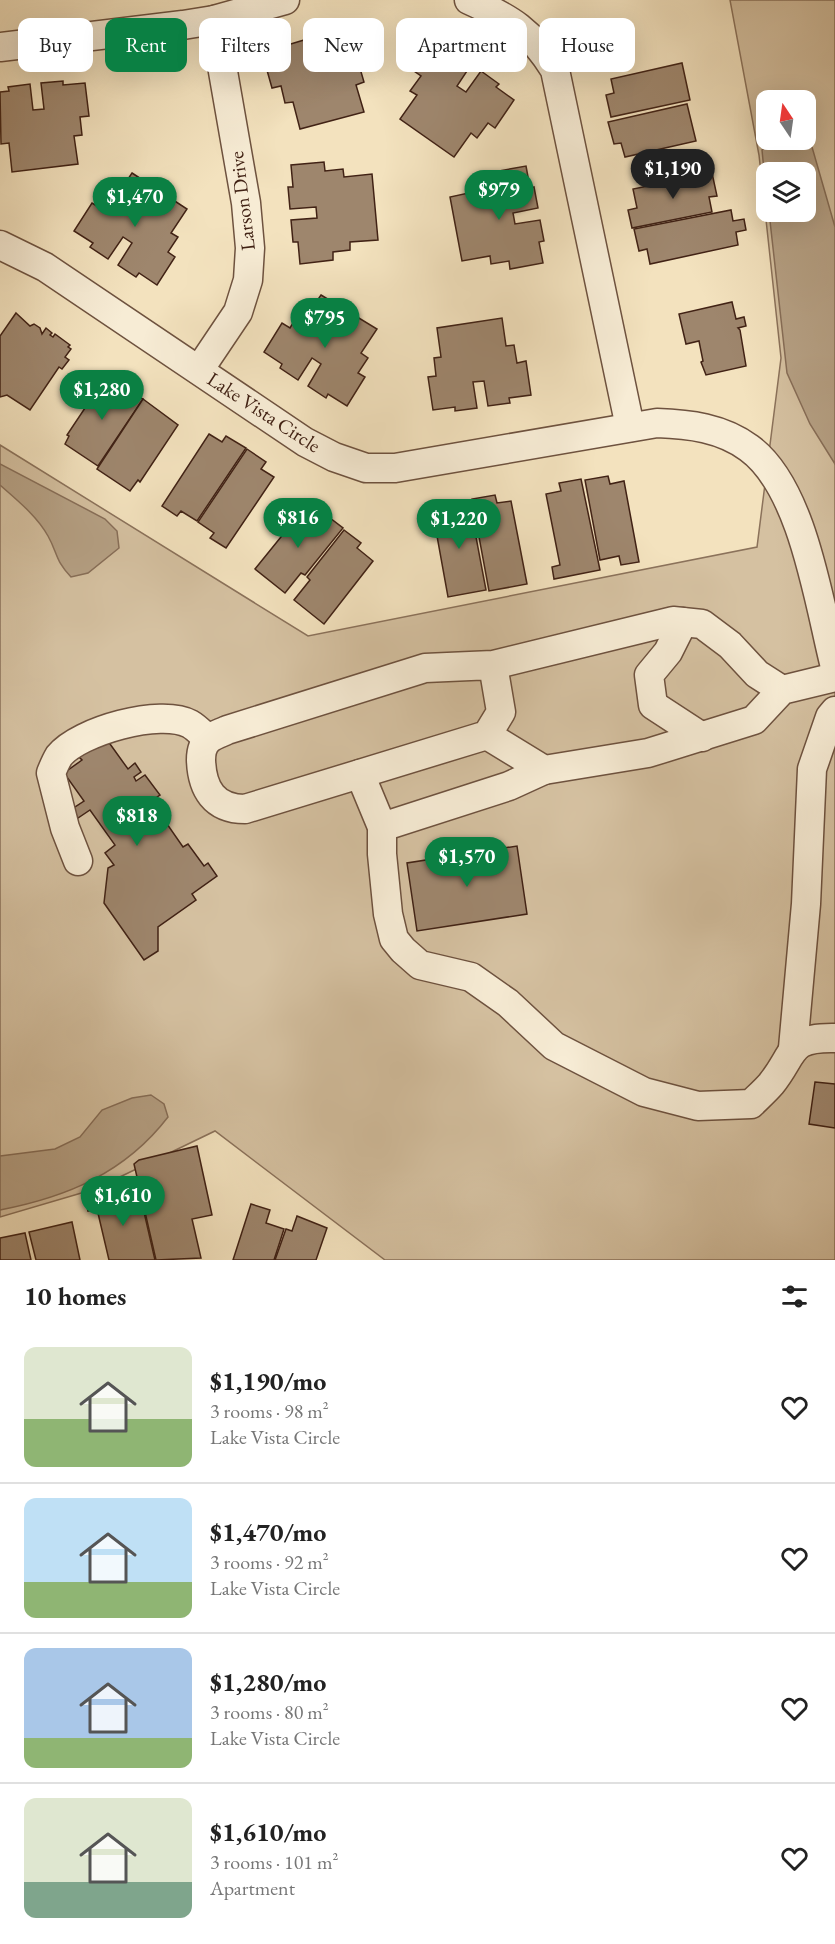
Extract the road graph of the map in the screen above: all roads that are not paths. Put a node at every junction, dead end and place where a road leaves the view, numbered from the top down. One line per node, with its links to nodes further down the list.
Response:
1 (285, 0): 3 (street)
2 (469, 0): 9 (street)
3 (221, 18)
4 (199, 22): 5 (street)
5 (0, 46)
6 (223, 72): 8 (street, Larson Drive)
7 (0, 245): 8 (street, Lake Vista Circle)
8 (199, 370): 9 (street, Lake Vista Circle)
9 (630, 427): 12 (street, Lake Vista Circle)
10 (683, 622): 11 (street); 14 (street); 17 (street)
11 (493, 665): 16 (street); 18 (street)
12 (835, 667)
13 (835, 677): 14 (street)
14 (782, 690): 17 (street)
15 (835, 711): 24 (street)
16 (487, 735): 19 (street); 20 (street)
17 (702, 737): 19 (street)
18 (208, 739): 20 (street); 22 (street)
19 (544, 770): 21 (street)
20 (360, 774): 21 (street)
21 (382, 827): 24 (street)
22 (78, 861)
23 (835, 1038): 24 (street)
24 (793, 1048)

